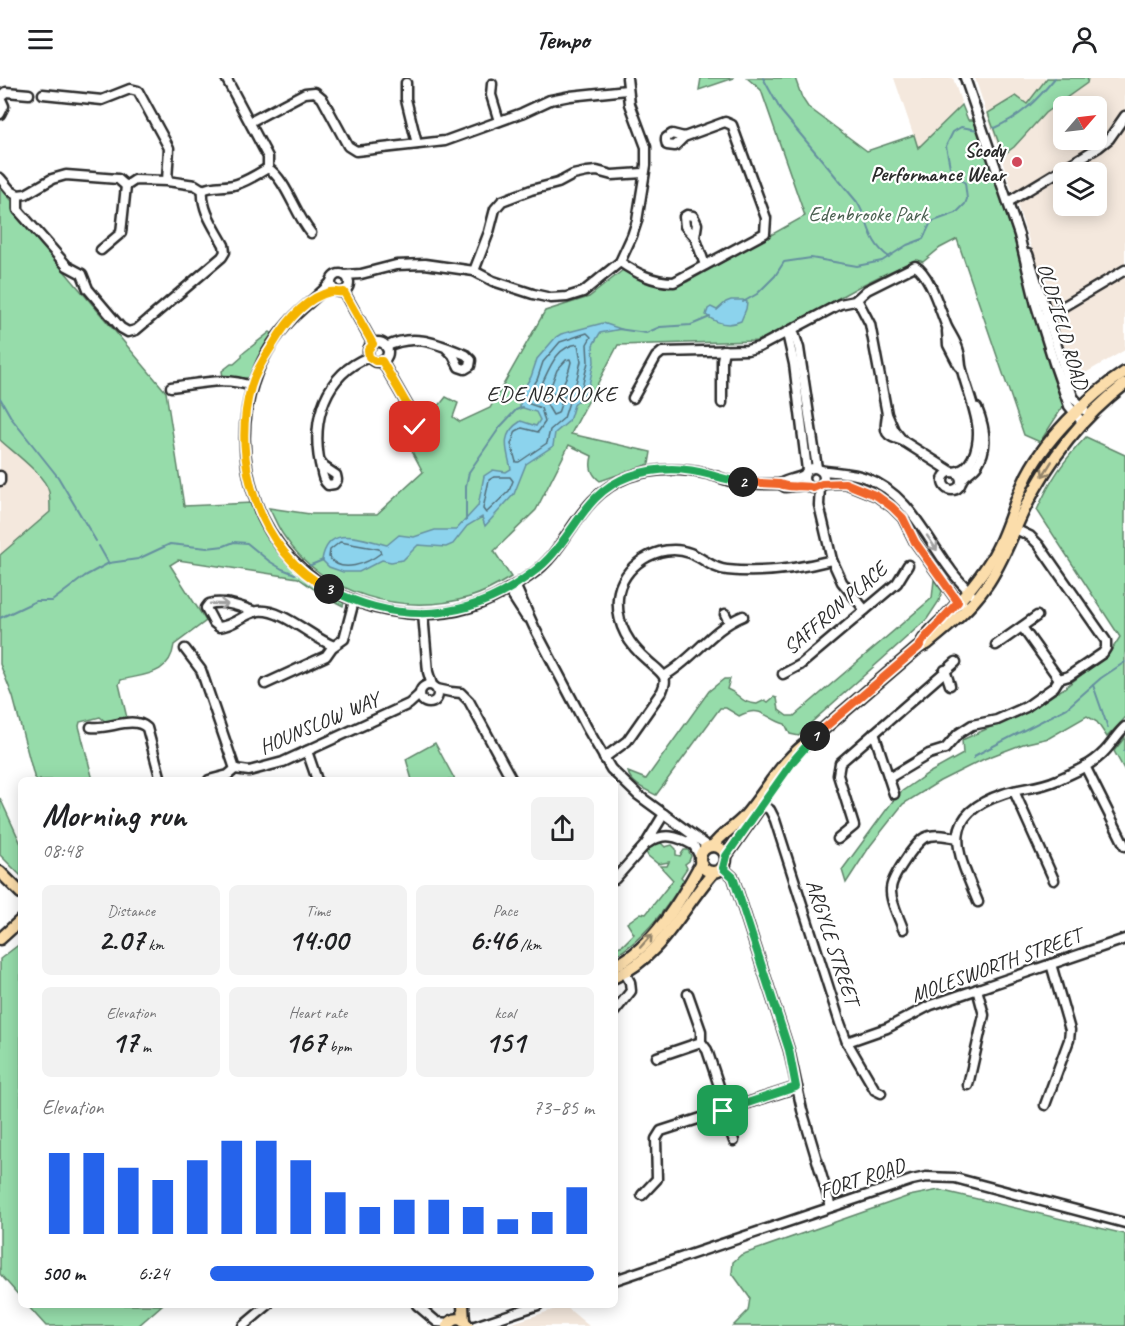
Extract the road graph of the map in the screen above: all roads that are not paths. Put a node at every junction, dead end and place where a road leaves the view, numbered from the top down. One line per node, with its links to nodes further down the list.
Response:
1 (226, 78): 13 (street)
2 (627, 78): 6 (street)
3 (965, 78): 23 (street, OLDFIELD ROAD)
4 (406, 83): 15 (street)
5 (492, 84): 12 (street)
6 (627, 90): 12 (street); 17 (street)
7 (30, 94): 9 (street)
8 (43, 94): 19 (street)
9 (0, 97): 10 (street)
10 (0, 114)
11 (1125, 116): 23 (street)
12 (499, 121): 15 (street)
13 (250, 122): 15 (street); 16 (street)
14 (684, 137): 28 (street)
15 (417, 144)
16 (268, 168): 21 (street); 24 (street)
17 (643, 173): 27 (street); 30 (street)
18 (0, 178): 22 (street)
19 (167, 181): 20 (street); 21 (street)
20 (126, 186): 22 (street); 26 (street)
21 (203, 190): 22 (street)
22 (18, 195)
23 (1008, 202): 34 (street, OLDFIELD ROAD)
24 (311, 233)
25 (695, 237): 28 (street)
26 (101, 250)
27 (620, 262): 28 (street); 30 (street)
28 (705, 265)
29 (1125, 270): 34 (street)
30 (474, 271): 31 (street)
31 (346, 279): 32 (street); 32 (street)
32 (336, 289): 36 (street); 44 (street)
33 (855, 301): 35 (street); 46 (street); 51 (street)
34 (1044, 318): 50 (street, OLDFIELD ROAD)
35 (790, 331): 39 (street); 53 (street); 54 (street)
36 (373, 344): 37 (street); 40 (street)
37 (386, 347): 38 (street); 41 (street)
38 (447, 349)
39 (724, 350): 47 (street); 48 (street)
40 (369, 357): 41 (street); 52 (street)
41 (382, 361): 49 (street)
42 (1125, 372): 50 (main road)
43 (1125, 384): 50 (main road)
44 (251, 386): 45 (street); 69 (street)
45 (171, 387)
46 (969, 392): 55 (street); 58 (street)
47 (633, 398)
48 (722, 403)
49 (409, 408)
50 (1082, 415): 64 (main road)
51 (931, 459): 55 (street); 59 (street)
52 (320, 462)
53 (819, 469): 54 (street); 61 (street); 68 (street, one-way to 68)
54 (805, 472): 60 (street); 62 (street)
55 (952, 472): 58 (street); 59 (street)
56 (0, 476): 57 (street)
57 (0, 482)
58 (961, 482): 59 (street)
59 (944, 483)
60 (780, 484): 62 (street); 67 (street)
61 (821, 485): 62 (street); 63 (street); 70 (street)
62 (808, 486): 63 (street)
63 (819, 506): 65 (street)
64 (1012, 528): 68 (main road); 71 (main road); 86 (street)
65 (832, 560): 72 (street); 85 (street)
66 (908, 565): 72 (street, SAFFRON PLACE)
67 (511, 587): 74 (street); 96 (street)
68 (968, 590): 70 (main road); 71 (street)
69 (358, 602): 74 (street); 79 (street)
70 (958, 602): 71 (street); 80 (main road)
71 (971, 604): 80 (main road)
72 (865, 610): 84 (street, SAFFRON PLACE)
73 (256, 612): 73 (street, one-way to 73); 79 (street)
74 (423, 614): 89 (street)
75 (743, 616): 85 (street)
76 (1037, 616): 77 (street)
77 (1022, 627): 78 (street); 86 (street)
78 (996, 645)
79 (333, 646): 87 (street)
80 (919, 647): 108 (main road)
81 (185, 649): 98 (street)
82 (956, 662): 83 (street)
83 (945, 670): 88 (street); 94 (street)
84 (783, 674)
85 (664, 676): 96 (street)
86 (1059, 679): 105 (street)
87 (265, 684)
88 (950, 685)
89 (430, 690): 90 (street); 90 (street, HOUNSLOW WAY); 91 (street, HOUNSLOW WAY); 102 (street, HOUNSLOW WAY)
90 (425, 702): 91 (street, HOUNSLOW WAY)
91 (409, 704): 95 (street, HOUNSLOW WAY)
92 (91, 727): 99 (street)
93 (1125, 727): 97 (street)
94 (874, 733): 105 (street); 112 (street)
95 (307, 751): 98 (street, HOUNSLOW WAY); 101 (street)
96 (604, 758): 103 (street)
97 (1085, 766): 106 (street); 116 (street)
98 (235, 769): 100 (street, HOUNSLOW WAY)
99 (160, 777)
100 (220, 777)
101 (316, 777)
102 (510, 777)
103 (618, 777)
104 (618, 778): 109 (street)
105 (889, 778): 107 (street)
106 (1014, 791): 111 (street); 123 (street)
107 (894, 794)
108 (759, 803): 115 (main road); 117 (main road); 137 (street, ARGYLE STREET)
109 (664, 814): 110 (street); 114 (street)
110 (687, 832): 113 (street); 115 (street)
111 (957, 838): 125 (street); 127 (street)
112 (838, 839)
113 (693, 844): 114 (street); 118 (street)
114 (645, 845): 122 (street)
115 (711, 846): 117 (main road); 118 (main road)
116 (1125, 846)
117 (726, 856): 119 (main road)
118 (700, 860): 121 (main road); 130 (main road, one-way to 118)
119 (723, 868): 121 (main road); 140 (street)
120 (0, 872): 124 (main road)
121 (712, 873): 132 (main road)
122 (618, 876)
123 (1054, 879)
124 (18, 890)
125 (978, 902)
126 (18, 923): 128 (main road)
127 (903, 929)
128 (0, 939)
129 (1125, 940): 131 (street, MOLESWORTH STREET)
130 (618, 964)
131 (1050, 964): 133 (street, MOLESWORTH STREET); 142 (street)
132 (620, 975): 135 (street)
133 (977, 989): 137 (street, MOLESWORTH STREET); 139 (street)
134 (688, 994): 136 (street)
135 (618, 1007)
136 (700, 1042): 138 (street); 143 (street)
137 (847, 1042): 141 (street, ARGYLE STREET)
138 (657, 1057)
139 (968, 1085)
140 (796, 1087): 143 (street); 146 (street)
141 (881, 1093)
142 (1046, 1105)
143 (725, 1111): 144 (street); 145 (street)
144 (734, 1141)
145 (642, 1195)
146 (831, 1207): 147 (street, FORT ROAD); 148 (street, FORT ROAD)
147 (1125, 1223)
148 (618, 1279)
149 (264, 1308): 156 (street)
150 (420, 1308): 154 (street)
151 (458, 1308): 155 (main road)
152 (463, 1308): 155 (main road)
153 (526, 1308): 155 (street)
154 (425, 1313): 155 (street); 157 (street)
155 (460, 1324)
156 (243, 1326)
157 (433, 1326)

